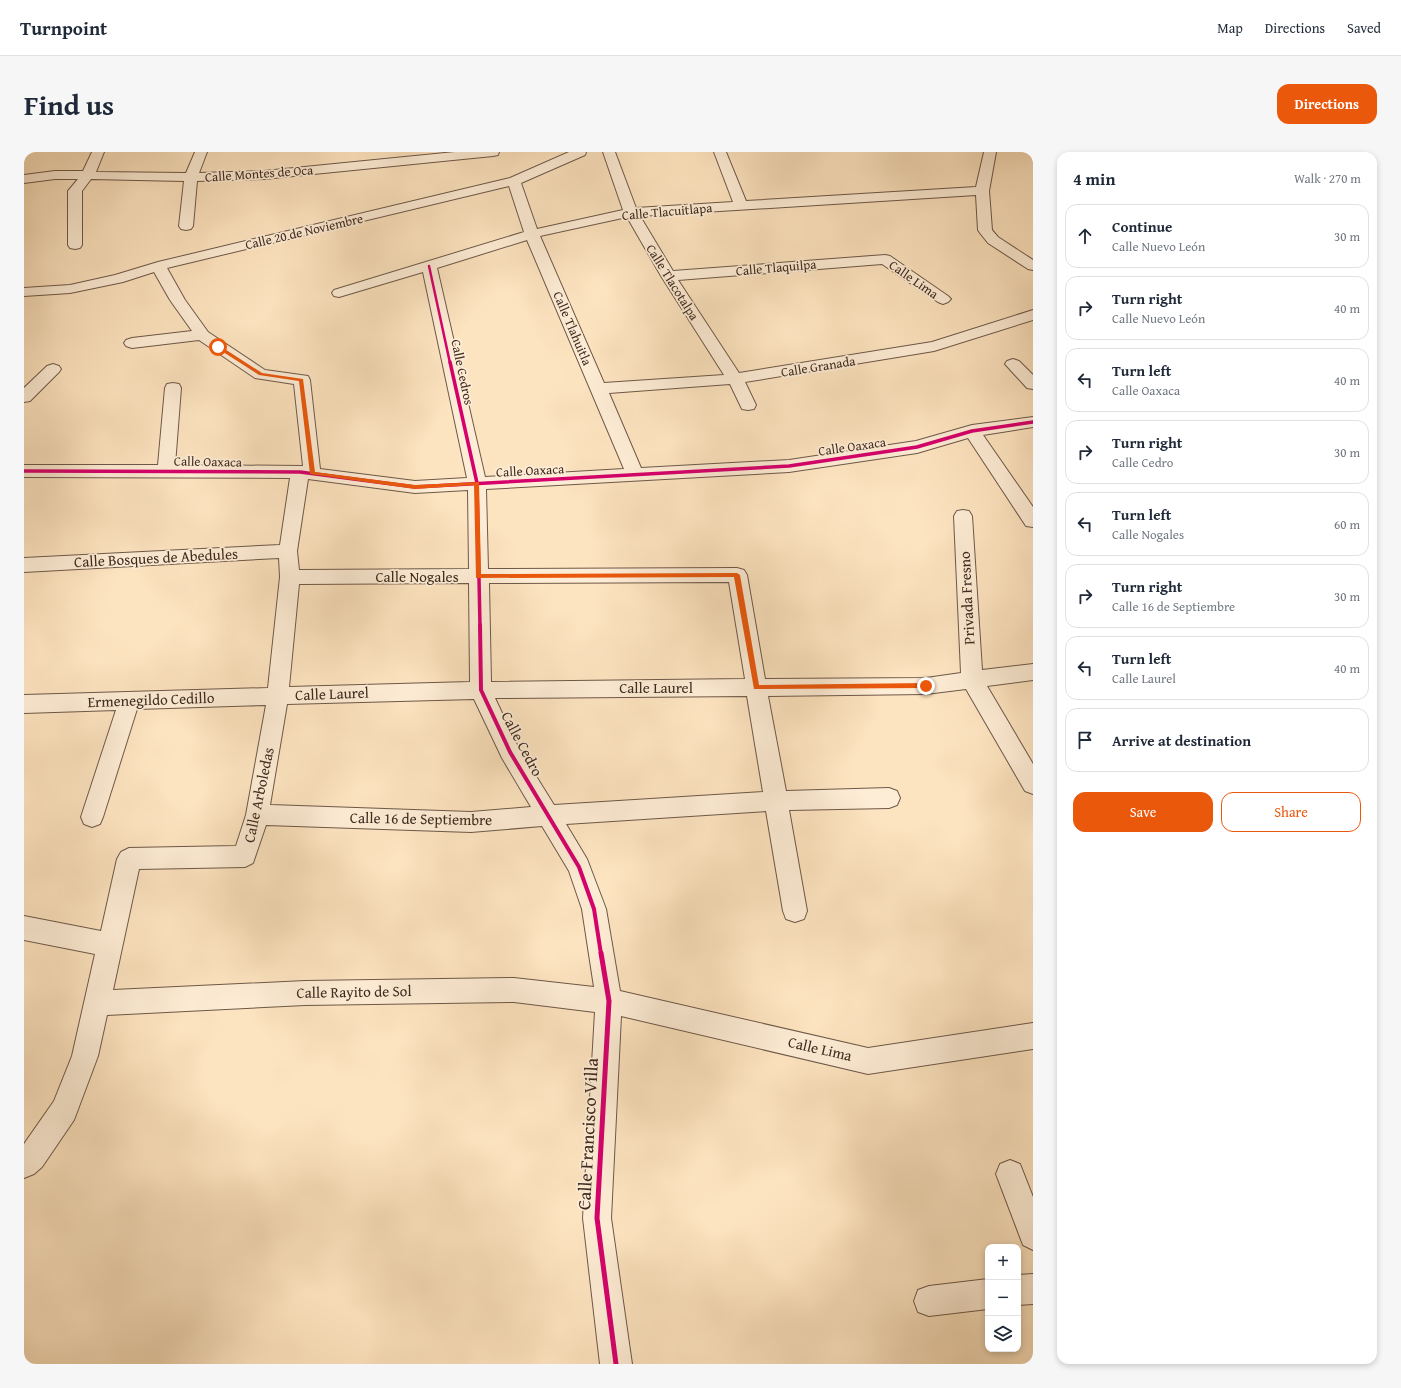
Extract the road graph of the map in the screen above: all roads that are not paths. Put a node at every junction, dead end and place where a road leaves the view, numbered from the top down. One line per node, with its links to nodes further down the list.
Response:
1 (98, 152): 8 (street)
2 (201, 152): 9 (street)
3 (493, 152): 9 (street, Calle Montes de Oca)
4 (580, 152): 11 (street, Calle 20 de Noviembre)
5 (609, 152): 14 (street, Calle Tlacotalpa)
6 (720, 152): 13 (street)
7 (990, 152): 12 (street)
8 (88, 175): 9 (street, Calle Montes de Oca); 10 (street, Calle Montes de Oca); 17 (street)
9 (191, 177): 15 (street)
10 (24, 178)
11 (514, 181): 16 (street, Calle Tlahuitla); 19 (street, Calle 20 de Noviembre)
12 (982, 191): 13 (street, Calle Tlacuitlapa); 21 (street)
13 (740, 205): 14 (street, Calle Tlacuitlapa)
14 (631, 212): 16 (street, Calle Tlacuitlapa); 22 (street, Calle Tlacotalpa)
15 (186, 226)
16 (532, 234): 20 (street, Calle Tlacuitlapa); 34 (street, Calle Tlahuitla)
17 (75, 244)
18 (885, 259): 22 (street, Calle Tlaquilpa); 25 (street, Calle Lima)
19 (158, 266): 23 (street, Calle 20 de Noviembre); 27 (street)
20 (429, 266): 24 (street, Calle Tlacuitlapa); 43 (street, Calle Cedros)
21 (1033, 266)
22 (668, 276): 31 (street, Calle Tlacotalpa)
23 (24, 292)
24 (339, 293)
25 (943, 299)
26 (1033, 315): 31 (street, Calle Granada)
27 (202, 334): 28 (street); 41 (street, Calle Arboledas)
28 (132, 343)
29 (1013, 364): 32 (street)
30 (53, 369): 35 (street)
31 (735, 379): 34 (street, Calle Granada); 36 (street, Calle Tlacotalpa)
32 (1033, 384)
33 (173, 388): 39 (street)
34 (599, 389): 42 (street, Calle Tlahuitla)
35 (24, 397)
36 (748, 405)
37 (1033, 422): 38 (street, Calle Oaxaca)
38 (972, 431): 42 (street, Calle Oaxaca); 45 (street)
39 (166, 471): 40 (street, Calle Oaxaca); 41 (street, Calle Oaxaca)
40 (24, 472)
41 (306, 473): 43 (street, Calle Oaxaca); 46 (street, Calle Arboledas)
42 (635, 474): 43 (street, Calle Oaxaca)
43 (477, 483): 48 (street, Calle Cedro)
44 (962, 516): 51 (street, Privada Fresno)
45 (1033, 521)
46 (288, 551): 47 (street, Calle Bosques de Abedules); 49 (street, Calle Arboledas)
47 (24, 565)
48 (478, 576): 49 (street, Calle Nogales); 52 (street, Calle Nogales); 53 (street, Calle Cedro)
49 (290, 577): 54 (street, Calle Arboledas)
50 (1033, 672): 51 (street, Calle Laurel)
51 (972, 680): 52 (street, Calle Laurel); 57 (street)
52 (756, 687): 53 (street, Calle Laurel); 59 (street)
53 (481, 690): 54 (street, Calle Laurel); 61 (street, Calle Cedro)
54 (278, 695): 55 (street, Ermenegildo Cedillo); 60 (street, Calle Arboledas)
55 (129, 701): 56 (street, Ermenegildo Cedillo); 62 (street)
56 (24, 704)
57 (1033, 784)
58 (888, 798): 59 (street, Calle 16 de Septiembre)
59 (776, 801): 61 (street, Calle 16 de Septiembre); 63 (street)
60 (257, 815): 61 (street, Calle 16 de Septiembre); 65 (street, Calle Arboledas)
61 (549, 815): 66 (street, Calle Cedro)
62 (92, 817)
63 (795, 911)
64 (24, 928): 65 (street)
65 (110, 945): 67 (street, Calle Arboledas)
66 (610, 1001): 67 (street, Calle Rayito de Sol); 68 (street, Calle Lima); 76 (street, Calle Francisco Villa)
67 (98, 1003): 69 (street, Calle Arboledas)
68 (1033, 1036)
69 (27, 1159)
70 (1010, 1174): 71 (street)
71 (1033, 1235)
72 (1033, 1288): 73 (street)
73 (1021, 1290)
74 (985, 1294): 75 (street)
75 (928, 1301)
76 (616, 1364)

